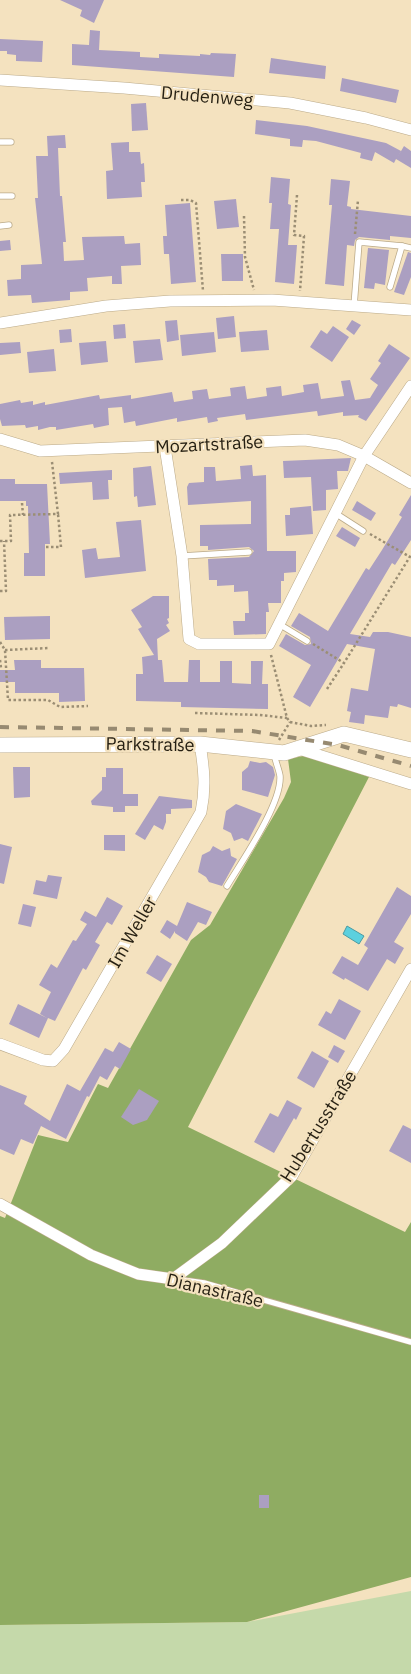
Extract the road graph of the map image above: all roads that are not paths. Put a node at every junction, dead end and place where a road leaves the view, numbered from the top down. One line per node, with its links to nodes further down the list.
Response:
1 (0, 80): 2 (street, Drudenweg)
2 (411, 130)
3 (0, 142): 4 (lane)
4 (11, 142)
5 (0, 196): 6 (lane)
6 (12, 196)
7 (9, 225): 8 (lane)
8 (0, 226)
9 (402, 246): 10 (lane); 11 (lane); 12 (lane)
10 (411, 248)
11 (390, 287)
12 (354, 306): 13 (street); 14 (street)
13 (411, 310)
14 (0, 323)
15 (411, 386): 18 (street)
16 (0, 439): 17 (street, Mozartstraße)
17 (165, 447): 18 (street, Mozartstraße); 23 (street)
18 (364, 456): 19 (street, Mozartstraße); 20 (street)
19 (411, 483)
20 (335, 513): 21 (lane); 24 (street)
21 (364, 530)
22 (249, 552): 23 (lane)
23 (182, 556): 24 (street)
24 (279, 624): 25 (lane)
25 (307, 640)
26 (200, 744): 27 (street, Parkstraße); 30 (street, Parkstraße); 34 (street, Im Weller)
27 (0, 745)
28 (300, 749): 29 (street, Parkstraße); 30 (street, Parkstraße); 31 (street, Parkstraße)
29 (411, 750)
30 (273, 751): 32 (lane)
31 (411, 784)
32 (227, 886)
33 (411, 969): 36 (street, Hubertusstraße)
34 (0, 1044)
35 (0, 1204): 36 (street, Dianastraße)
36 (173, 1279): 37 (lane, Dianastraße)
37 (411, 1342)

